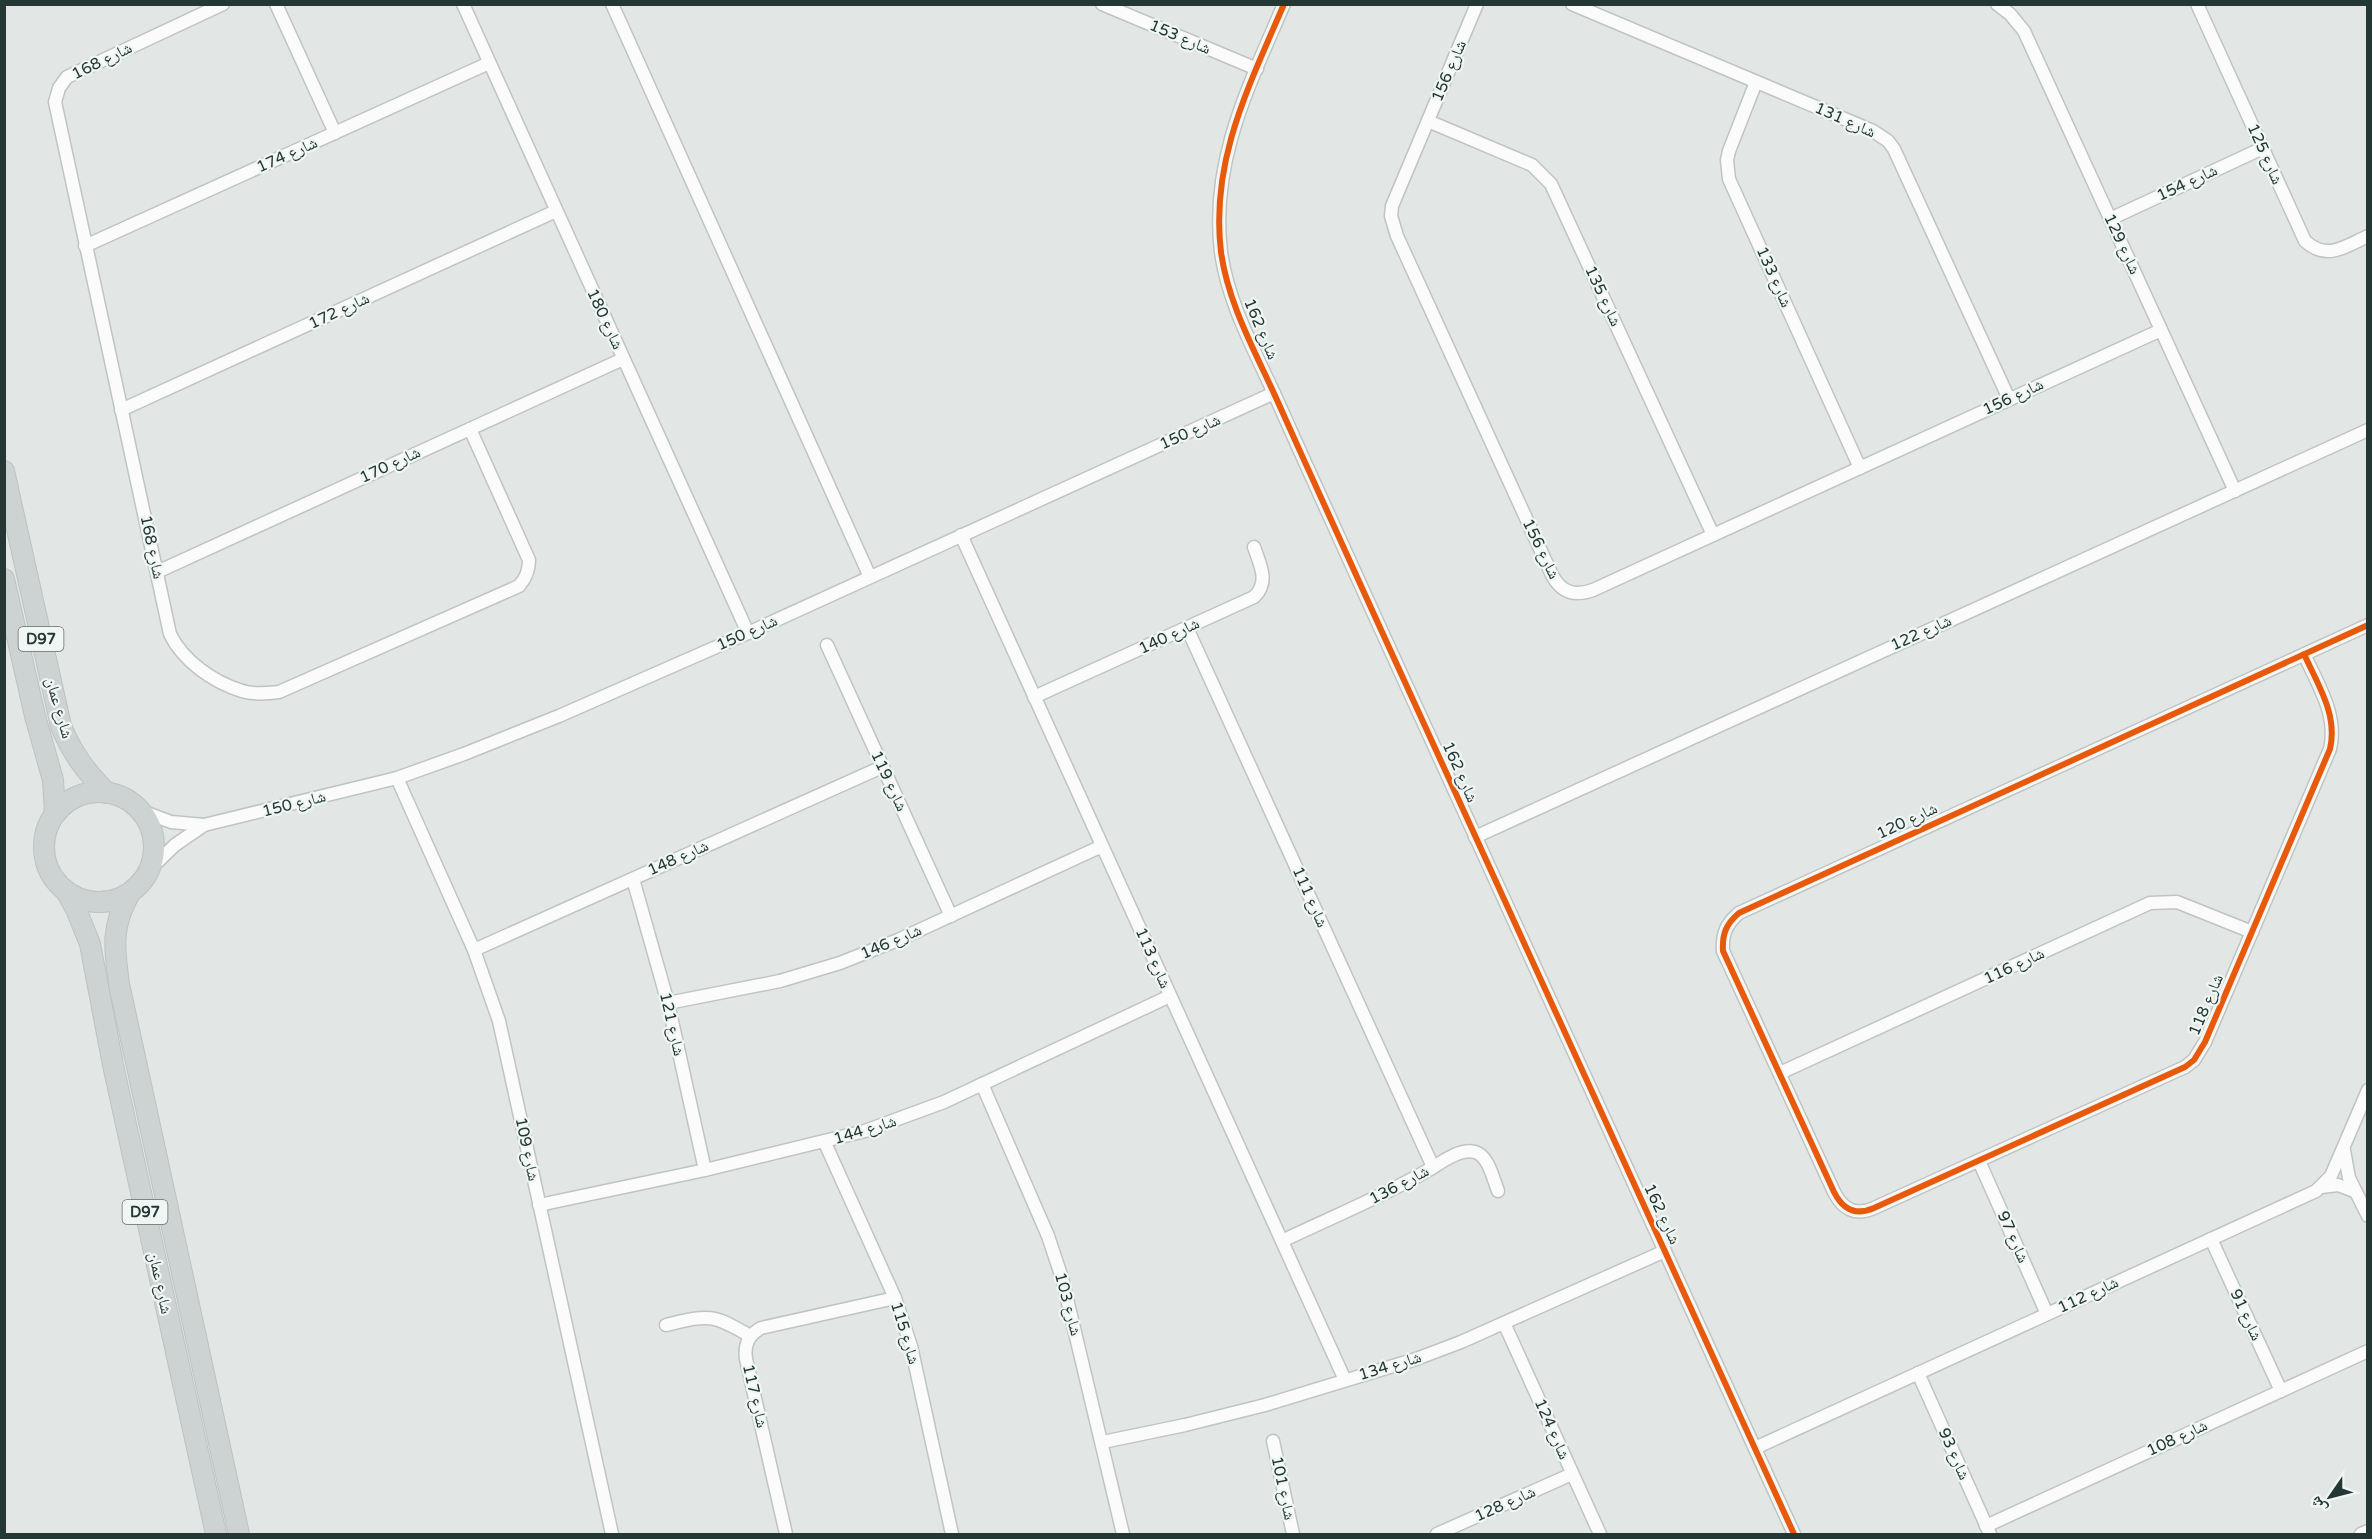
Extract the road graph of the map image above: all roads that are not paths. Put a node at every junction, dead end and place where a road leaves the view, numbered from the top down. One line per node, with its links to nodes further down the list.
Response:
1 (223, 4): 20 (street, شارع 168)
2 (276, 4): 15 (street)
3 (463, 4): 11 (street, شارع 180)
4 (612, 4): 35 (street)
5 (1102, 4): 12 (street, شارع 153)
6 (1284, 4): 12 (street, شارع 162)
7 (1477, 4): 14 (street, شارع 156)
8 (1572, 4): 13 (street, شارع 131)
9 (1997, 4): 18 (street, شارع 129)
10 (2197, 4): 16 (street, شارع 125)
11 (489, 63): 15 (street, شارع 174); 17 (street, شارع 180)
12 (1257, 69): 23 (street, شارع 162)
13 (1756, 82): 24 (street, شارع 131); 28 (street, شارع 133)
14 (1428, 121): 32 (street, شارع 135); 32 (street, شارع 156)
15 (335, 134): 20 (street, شارع 174)
16 (2263, 148): 18 (street, شارع 154); 19 (street, شارع 125)
17 (556, 211): 22 (street, شارع 180); 25 (street, شارع 172)
18 (2110, 219): 21 (street, شارع 129)
19 (2367, 236)
20 (85, 246): 25 (street, شارع 168)
21 (2161, 330): 24 (street, شارع 156); 30 (street, شارع 129)
22 (623, 359): 26 (street, شارع 170); 39 (street, شارع 180)
23 (1274, 393): 31 (street, شارع 150); 49 (street, شارع 162)
24 (2009, 399): 28 (street, شارع 156)
25 (121, 410): 34 (street, شارع 168)
26 (470, 429): 34 (street, شارع 170); 34 (street, شارع 168)
27 (2367, 430): 30 (street, شارع 122)
28 (1860, 468): 32 (street, شارع 156)
29 (4, 471): 45 (main road, شارع عمان / D97)
30 (2235, 491): 49 (street, شارع 122)
31 (961, 535): 35 (street, شارع 150); 42 (street, شارع 113)
32 (1713, 535)
33 (1254, 547): 38 (street, شارع 140)
34 (157, 572)
35 (870, 577): 39 (street, شارع 150)
36 (4, 579): 47 (main road, شارع عمان / D97)
37 (2367, 625): 41 (street, شارع 120)
38 (1187, 628): 42 (street, شارع 140); 66 (street, شارع 111)
39 (748, 633): 44 (street, شارع 150)
40 (827, 645): 43 (street, شارع 119)
41 (2304, 654): 56 (street, شارع 118); 60 (street, شارع 120)
42 (1034, 697): 50 (street, شارع 113)
43 (882, 767): 52 (street, شارع 148); 55 (street, شارع 119)
44 (397, 778): 48 (street, شارع 150); 57 (street, شارع 109)
45 (107, 793): 46 (main road); 47 (main road)
46 (139, 810): 48 (street, شارع 150); 51 (main road)
47 (55, 814): 53 (main road)
48 (204, 825): 51 (street, شارع 150)
49 (1475, 837): 76 (street, شارع 162)
50 (1102, 846): 55 (street, شارع 146); 58 (street, شارع 113)
51 (149, 870): 54 (main road)
52 (633, 879): 57 (street, شارع 148); 59 (street, شارع 121)
53 (67, 893): 54 (main road); 92 (main road, شارع عمان / D97)
54 (130, 893): 93 (main road, شارع عمان / D97)
55 (951, 916): 59 (street, شارع 146)
56 (2252, 932): 60 (street, شارع 116); 65 (street, شارع 118)
57 (474, 950): 72 (street, شارع 109)
58 (1170, 996): 61 (street, شارع 144); 75 (street, شارع 113)
59 (668, 1003): 67 (street, شارع 121)
60 (1780, 1073): 71 (street, شارع 120)
61 (982, 1084): 63 (street, شارع 144); 87 (street, شارع 103)
62 (2367, 1090): 64 (street)
63 (825, 1143): 67 (street, شارع 144); 77 (street, شارع 115)
64 (2344, 1150): 68 (street); 70 (street)
65 (1979, 1161): 71 (street, شارع 118); 78 (street, شارع 97)
66 (1433, 1167): 69 (street, شارع 136); 75 (street, شارع 136)
67 (705, 1170): 72 (street, شارع 144)
68 (2321, 1187): 70 (street); 74 (street, شارع 112)
69 (1498, 1191)
70 (2355, 1191): 73 (street)
71 (1834, 1192)
72 (539, 1205): 94 (street, شارع 109)
73 (2367, 1216)
74 (2211, 1239): 78 (street, شارع 112); 85 (street, شارع 91)
75 (1282, 1241): 84 (street, شارع 113)
76 (1665, 1251): 79 (street, شارع 134); 88 (street, شارع 162)
77 (895, 1298): 81 (street); 96 (street, شارع 115)
78 (2047, 1314): 83 (street, شارع 112)
79 (1504, 1323): 84 (street, شارع 134); 89 (street, شارع 124)
80 (666, 1325): 81 (street)
81 (750, 1336): 95 (street, شارع 117)
82 (2367, 1351): 85 (street, شارع 108)
83 (1918, 1373): 88 (street, شارع 112); 90 (street, شارع 93)
84 (1345, 1380): 87 (street, شارع 134)
85 (2281, 1391): 90 (street, شارع 108)
86 (1273, 1441): 98 (street, شارع 101)
87 (1103, 1442): 97 (street, شارع 103)
88 (1755, 1448): 101 (street, شارع 162)
89 (1572, 1474): 99 (street, شارع 128); 100 (street, شارع 124)
90 (1988, 1530)
91 (2367, 1532): 102 (street)
92 (216, 1534)
93 (239, 1534)
94 (612, 1534)
95 (786, 1534)
96 (952, 1534)
97 (1123, 1534)
98 (1293, 1534)
99 (1437, 1534)
100 (1600, 1534)
101 (1794, 1534)
102 (2361, 1534)

